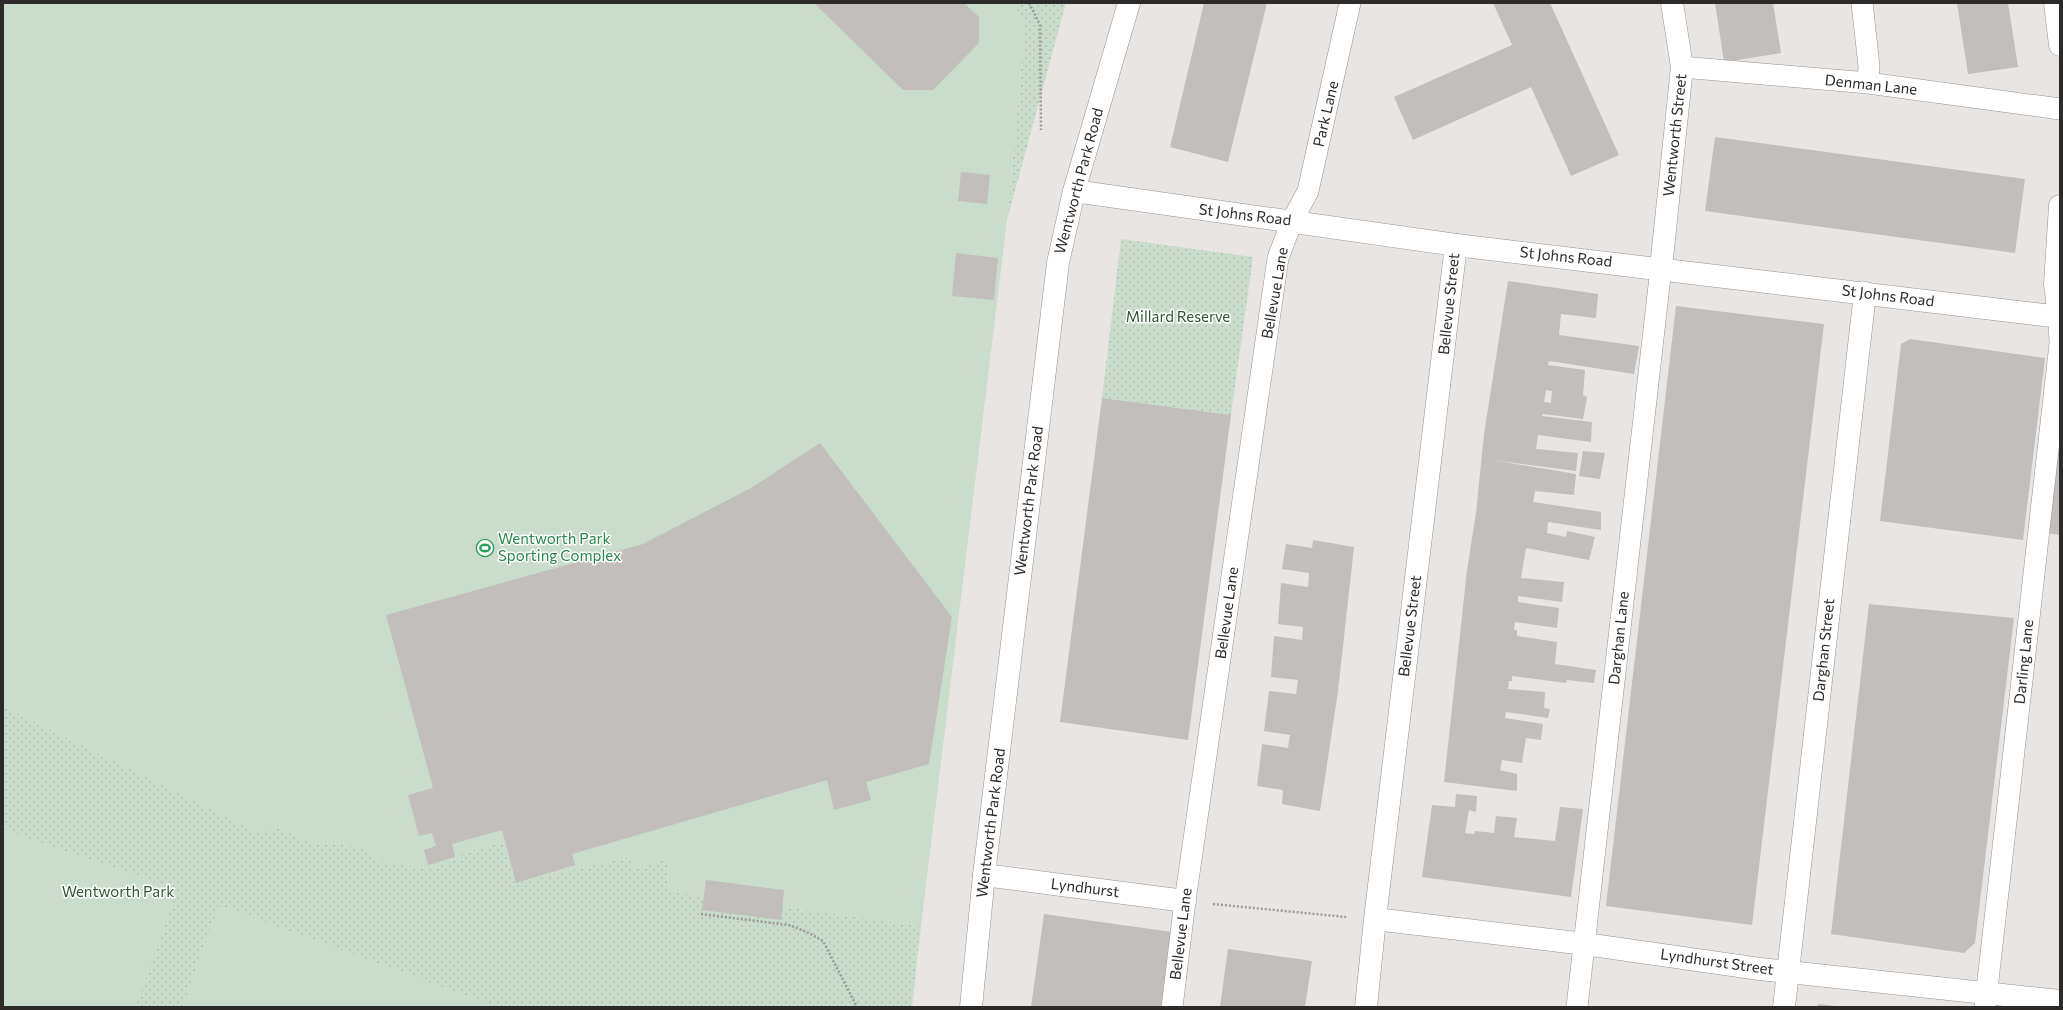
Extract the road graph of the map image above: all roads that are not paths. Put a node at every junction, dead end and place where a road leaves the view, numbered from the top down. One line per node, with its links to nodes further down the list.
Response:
1 (1129, 3): 10 (street, Wentworth Park Road)
2 (1350, 3): 12 (lane, Park Lane)
3 (1672, 3): 7 (street, Wentworth Street)
4 (1862, 3): 8 (lane)
5 (2055, 3): 6 (street)
6 (2060, 45)
7 (1682, 67): 8 (lane, Denman Lane); 14 (street, Wentworth Street)
8 (1868, 83): 9 (lane, Denman Lane)
9 (2060, 108)
10 (1074, 191): 12 (street, St Johns Road); 17 (street, Wentworth Park Road)
11 (2060, 206): 16 (street)
12 (1292, 221): 13 (street, St Johns Road); 18 (lane, Bellevue Lane)
13 (1456, 245): 14 (street, St Johns Road); 19 (street, Bellevue Street)
14 (1661, 268): 15 (street, St Johns Road); 20 (lane, Darghan Lane)
15 (1865, 293): 16 (street, St Johns Road); 21 (street, Darghan Street)
16 (2060, 317): 22 (lane, Darling Lane)
17 (984, 875): 18 (street, Lyndhurst); 24 (street, Wentworth Park Road)
18 (1185, 901): 25 (lane, Bellevue Lane)
19 (1375, 919): 20 (street, Lyndhurst Street); 26 (street, Bellevue Street)
20 (1585, 944): 21 (street, Lyndhurst Street); 27 (lane, Darghan Lane)
21 (1788, 972): 22 (street, Lyndhurst Street); 28 (street, Darghan Street)
22 (1986, 1000): 23 (street, Lyndhurst Street)
23 (2060, 1001)
24 (970, 1007)
25 (1172, 1007)
26 (1366, 1007)
27 (1577, 1007)
28 (1784, 1007)

